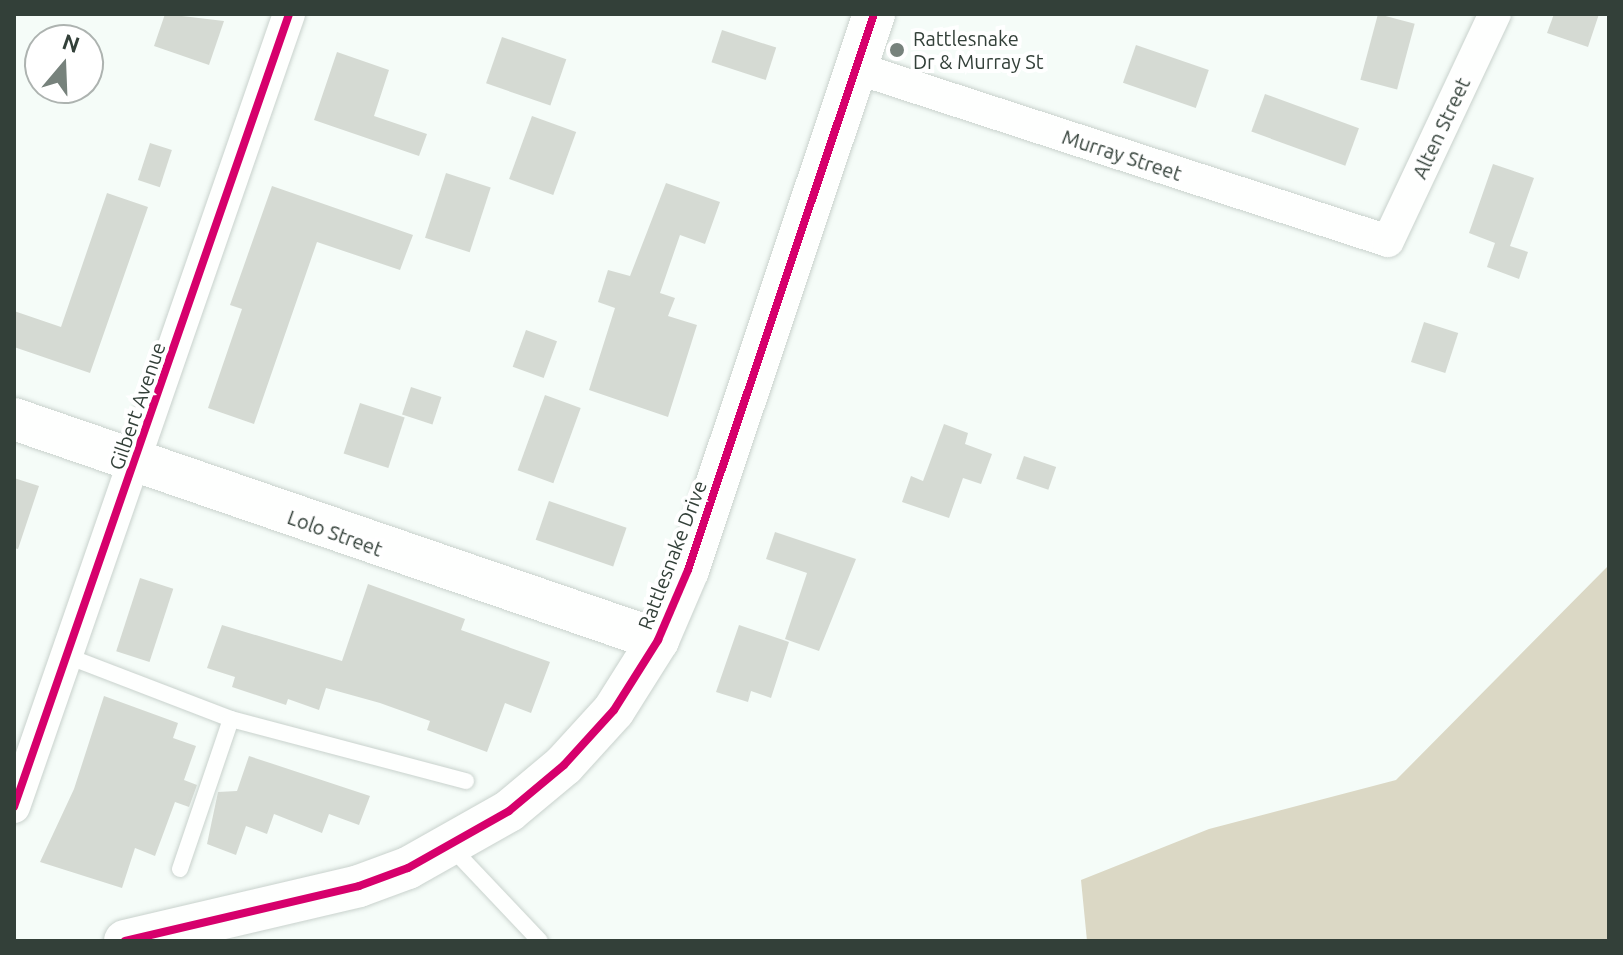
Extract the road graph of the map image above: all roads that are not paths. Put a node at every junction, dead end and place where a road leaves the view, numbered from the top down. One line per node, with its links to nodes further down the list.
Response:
1 (289, 14): 7 (street, Gilbert Avenue)
2 (874, 14): 4 (street, Rattlesnake Drive)
3 (1495, 14): 5 (street, Alten Street)
4 (856, 68): 5 (street, Murray Street); 8 (street, Rattlesnake Drive)
5 (1388, 241)
6 (14, 419): 7 (street, Lolo Street)
7 (135, 462): 8 (street, Lolo Street); 9 (street, Gilbert Avenue)
8 (658, 640): 13 (street, Rattlesnake Drive)
9 (67, 656): 10 (lane); 12 (street, Gilbert Avenue)
10 (231, 719): 11 (lane); 14 (lane)
11 (466, 781)
12 (14, 807)
13 (451, 847): 15 (street, Rattlesnake Drive); 16 (lane)
14 (180, 869)
15 (125, 941)
16 (540, 941)

